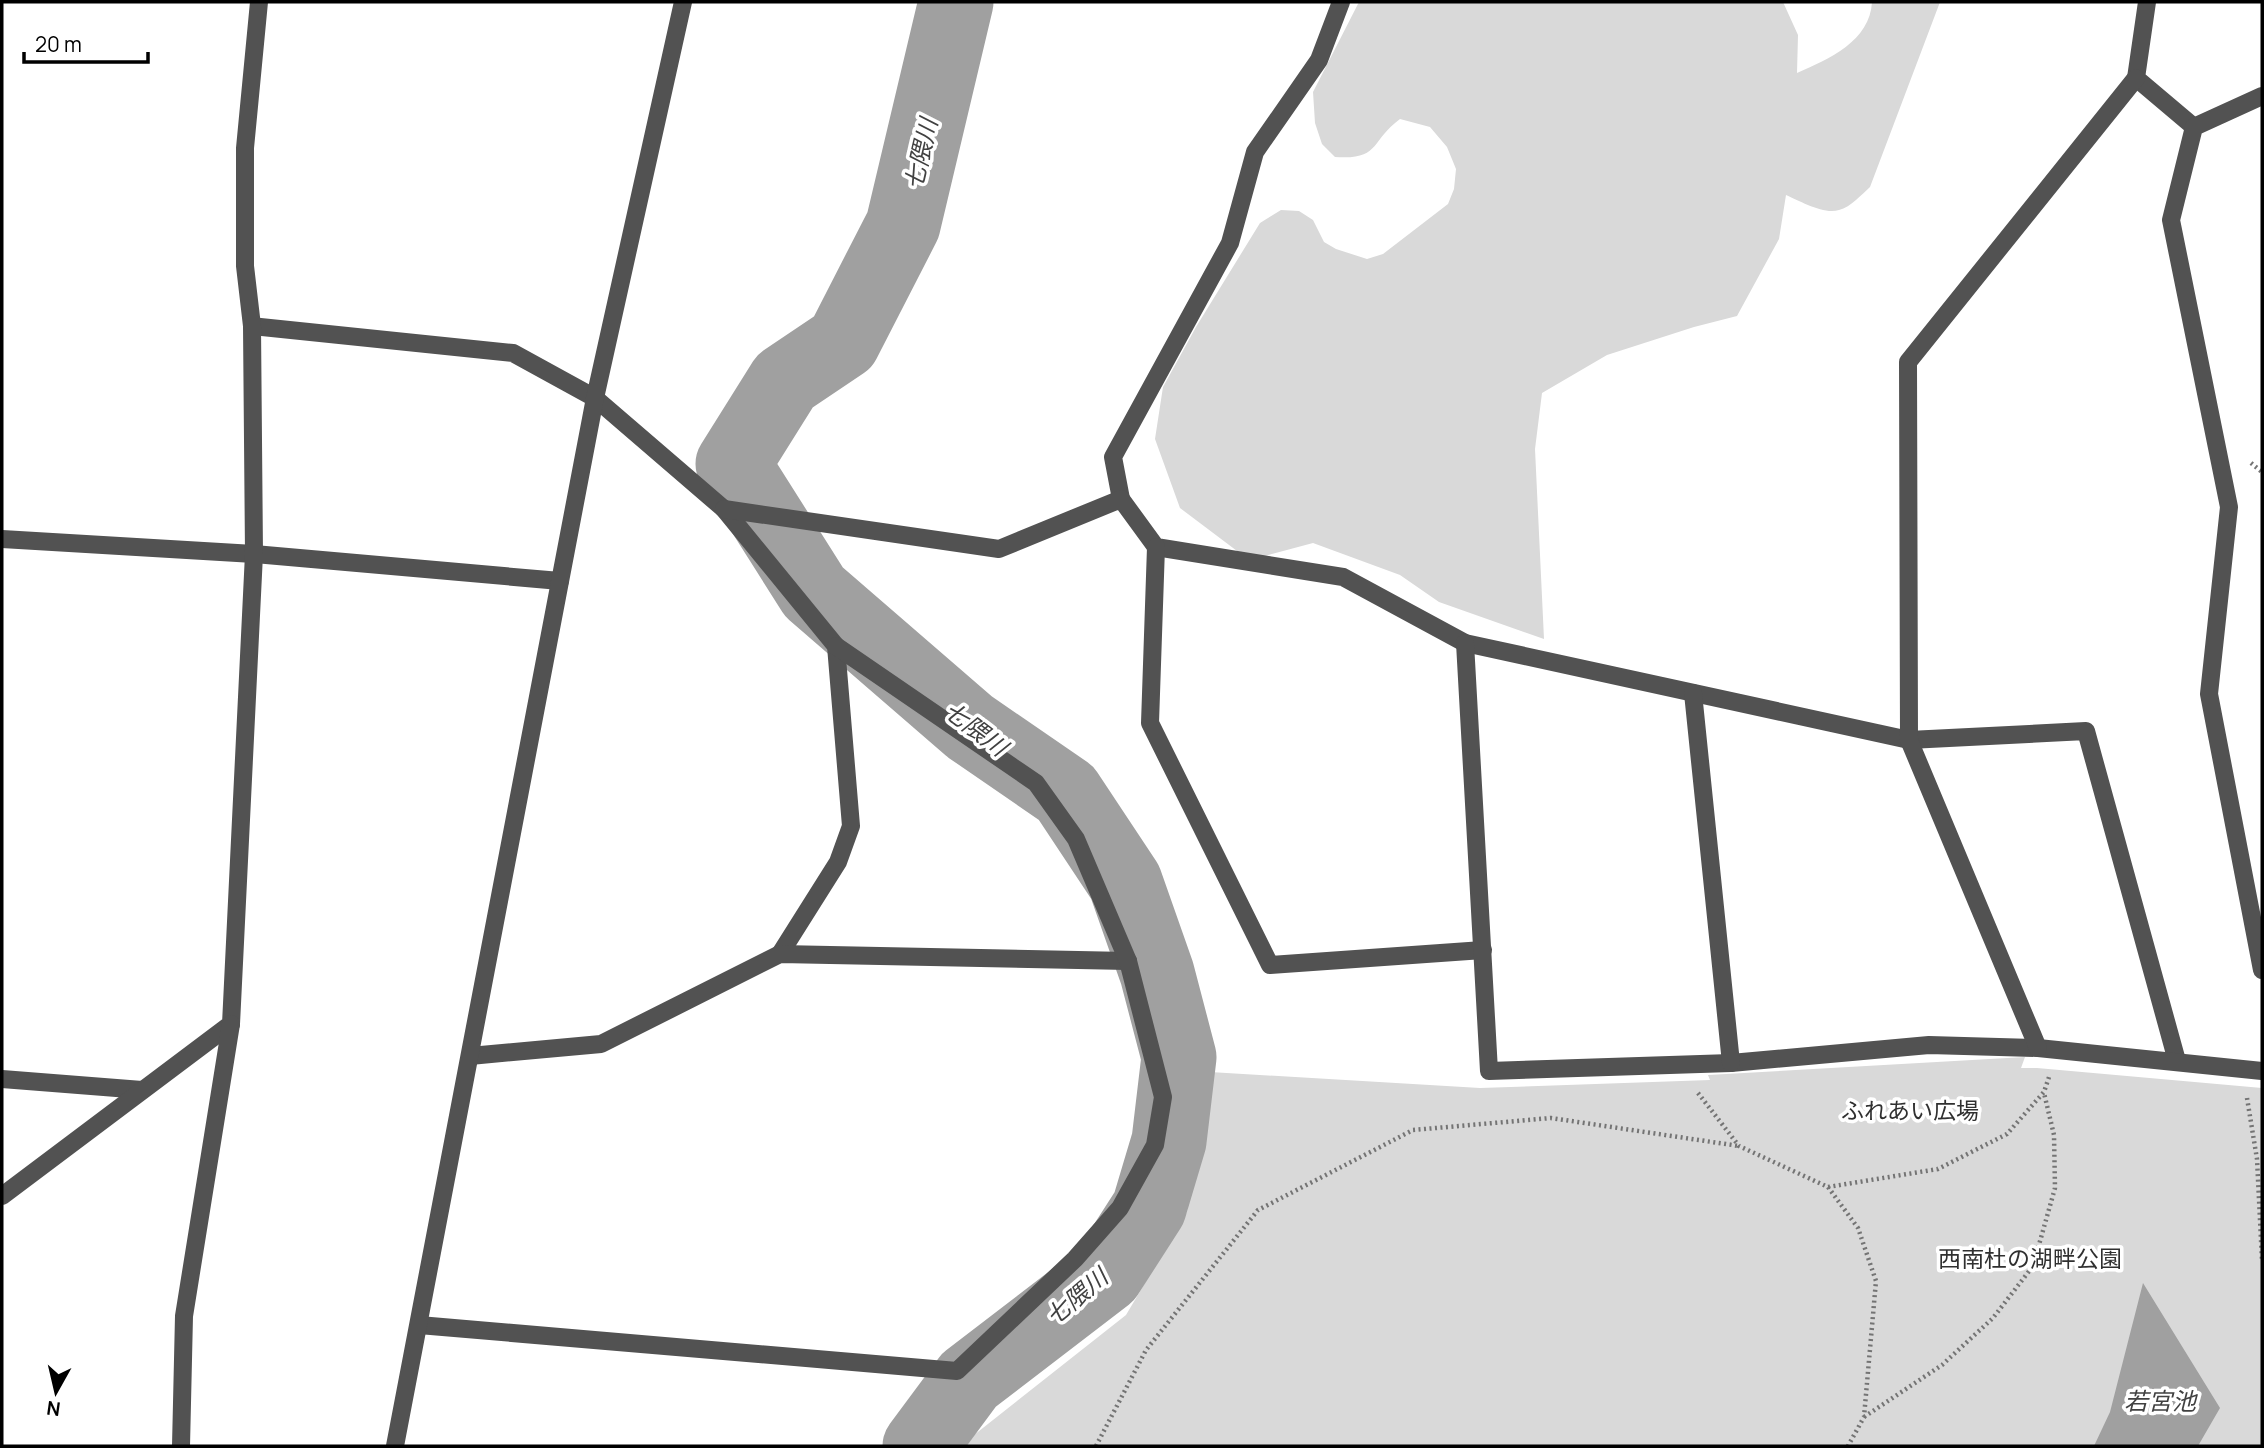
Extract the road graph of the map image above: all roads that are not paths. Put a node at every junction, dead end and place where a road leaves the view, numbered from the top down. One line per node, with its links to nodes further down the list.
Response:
1 (259, 2): 8 (street)
2 (683, 2): 9 (street)
3 (1341, 2): 10 (street)
4 (2147, 2): 5 (street)
5 (2136, 78): 7 (street); 19 (street)
6 (2262, 96): 7 (street)
7 (2194, 127): 23 (street)
8 (252, 326): 9 (street); 14 (street)
9 (595, 398): 11 (street); 15 (street)
10 (1121, 499): 11 (street); 13 (street)
11 (724, 509): 17 (street)
12 (2, 539): 14 (street)
13 (1156, 547): 16 (street); 20 (street)
14 (254, 554): 15 (street); 24 (street)
15 (560, 581): 26 (street)
16 (1465, 643): 18 (street); 20 (street)
17 (836, 646): 21 (street); 22 (street)
18 (1693, 693): 19 (street); 28 (street)
19 (1909, 740): 25 (street); 27 (street)
20 (1483, 950): 28 (street)
21 (780, 954): 22 (street); 26 (street)
22 (1128, 961): 33 (street)
23 (2262, 970)
24 (231, 1024): 31 (street); 34 (street)
25 (2038, 1048): 27 (street); 28 (street)
26 (470, 1056): 33 (street)
27 (2177, 1061): 29 (street)
28 (1731, 1063)
29 (2262, 1070)
30 (2, 1079): 31 (street)
31 (142, 1090): 32 (street)
32 (2, 1195)
33 (419, 1325): 35 (street)
34 (181, 1446)
35 (395, 1446)

